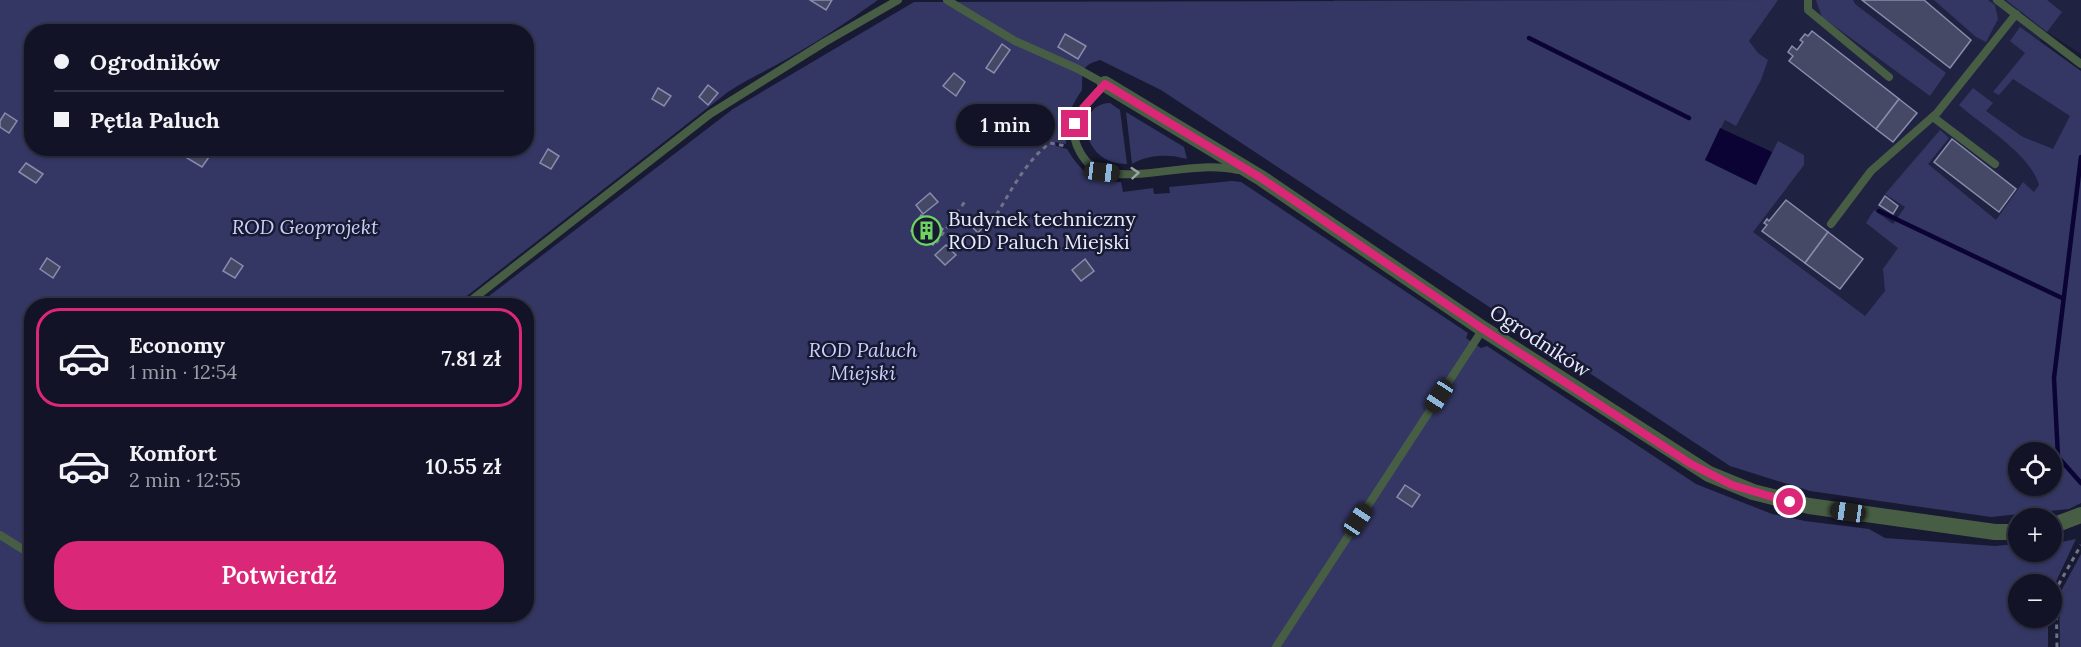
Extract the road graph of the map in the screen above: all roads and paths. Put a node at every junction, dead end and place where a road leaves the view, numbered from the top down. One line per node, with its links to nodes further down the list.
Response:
1 (898, 0): 17 (lane)
2 (947, 0): 8 (lane, Ogrodników)
3 (1808, 0): 7 (lane)
4 (1997, 0): 5 (lane)
5 (2016, 14): 6 (lane); 9 (lane)
6 (2081, 64)
7 (1889, 77)
8 (1105, 84): 12 (street, Ogrodników); 12 (lane, one-way to 12)
9 (1933, 117): 11 (lane); 14 (lane)
10 (1055, 144): 15 (path)
11 (1995, 164)
12 (1261, 178): 18 (street, Ogrodników)
13 (966, 200): 16 (path)
14 (1831, 224)
15 (986, 238)
16 (936, 243)
17 (474, 298)
18 (1479, 336): 21 (street, Ogrodników); 25 (lane)
19 (2081, 515): 20 (street)
20 (2062, 522)
21 (2008, 532)
22 (0, 535): 24 (lane)
23 (2081, 545): 26 (path)
24 (24, 550)
25 (1276, 647)
26 (2057, 647)

